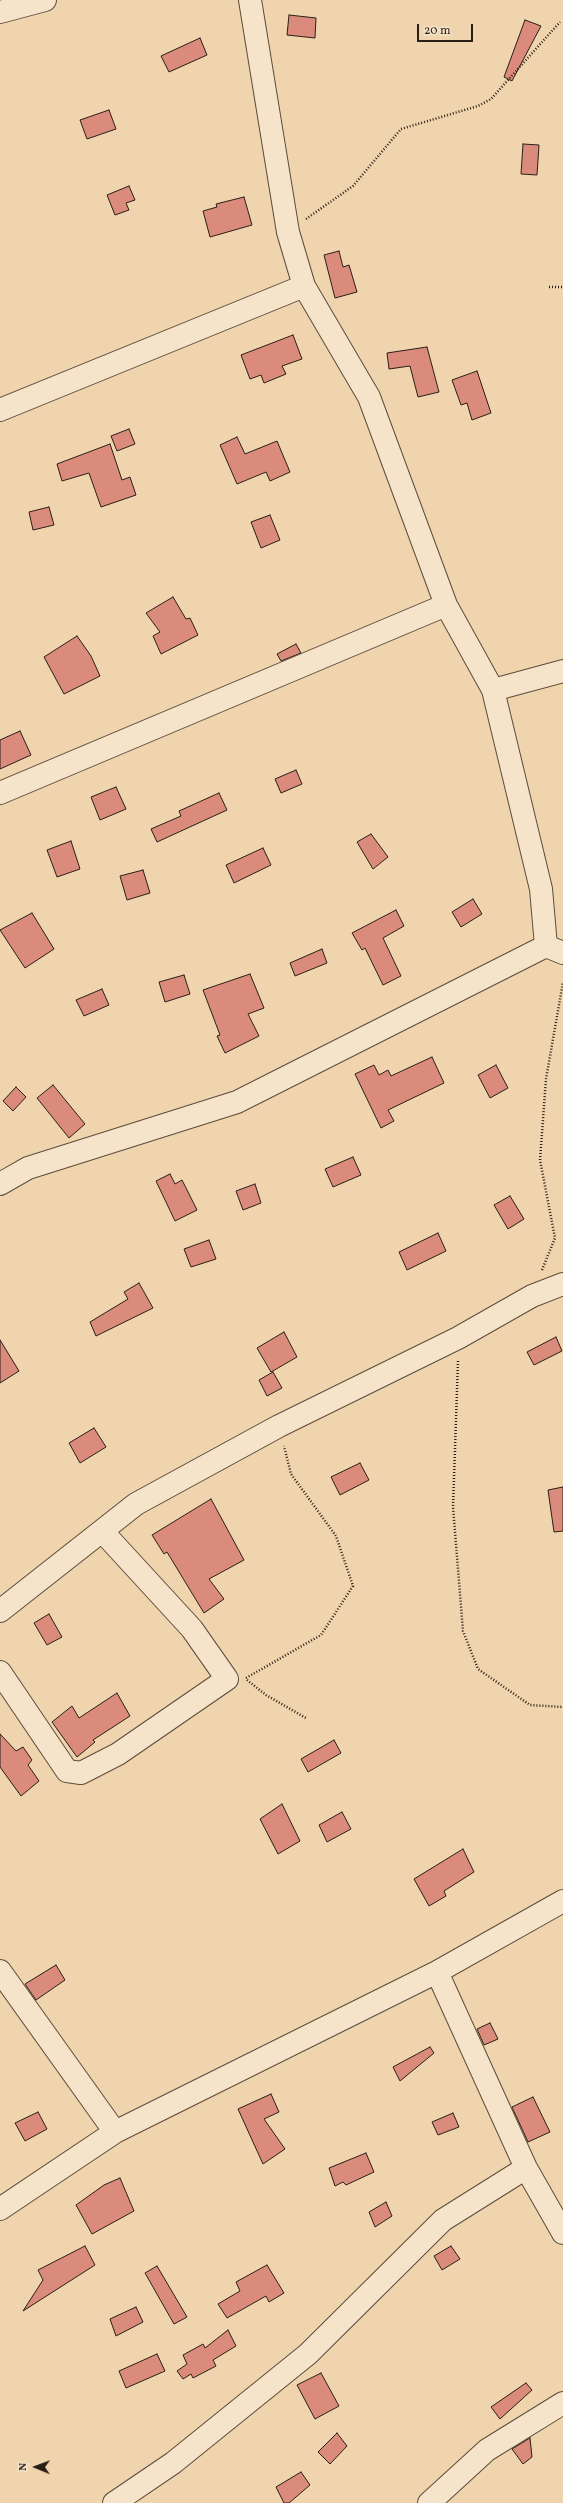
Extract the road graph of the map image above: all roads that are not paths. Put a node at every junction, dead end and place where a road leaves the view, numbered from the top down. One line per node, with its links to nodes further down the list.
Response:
1 (45, 0): 3 (street)
2 (250, 0): 4 (street)
3 (0, 12)
4 (304, 286): 5 (street); 6 (street)
5 (0, 410)
6 (446, 605): 8 (street); 9 (street)
7 (563, 671): 8 (street)
8 (493, 690): 10 (street)
9 (0, 793)
10 (555, 950): 11 (street)
11 (0, 1184)
12 (563, 1284): 13 (street)
13 (102, 1531): 14 (street); 15 (street)
14 (0, 1611)
15 (0, 1672)
16 (563, 1900): 18 (street)
17 (0, 1971): 19 (street)
18 (437, 1972): 19 (street); 20 (street)
19 (115, 2132): 21 (street)
20 (526, 2168): 22 (street); 24 (street)
21 (0, 2209)
22 (563, 2233)
23 (563, 2403): 25 (street)
24 (114, 2503)
25 (429, 2503)

